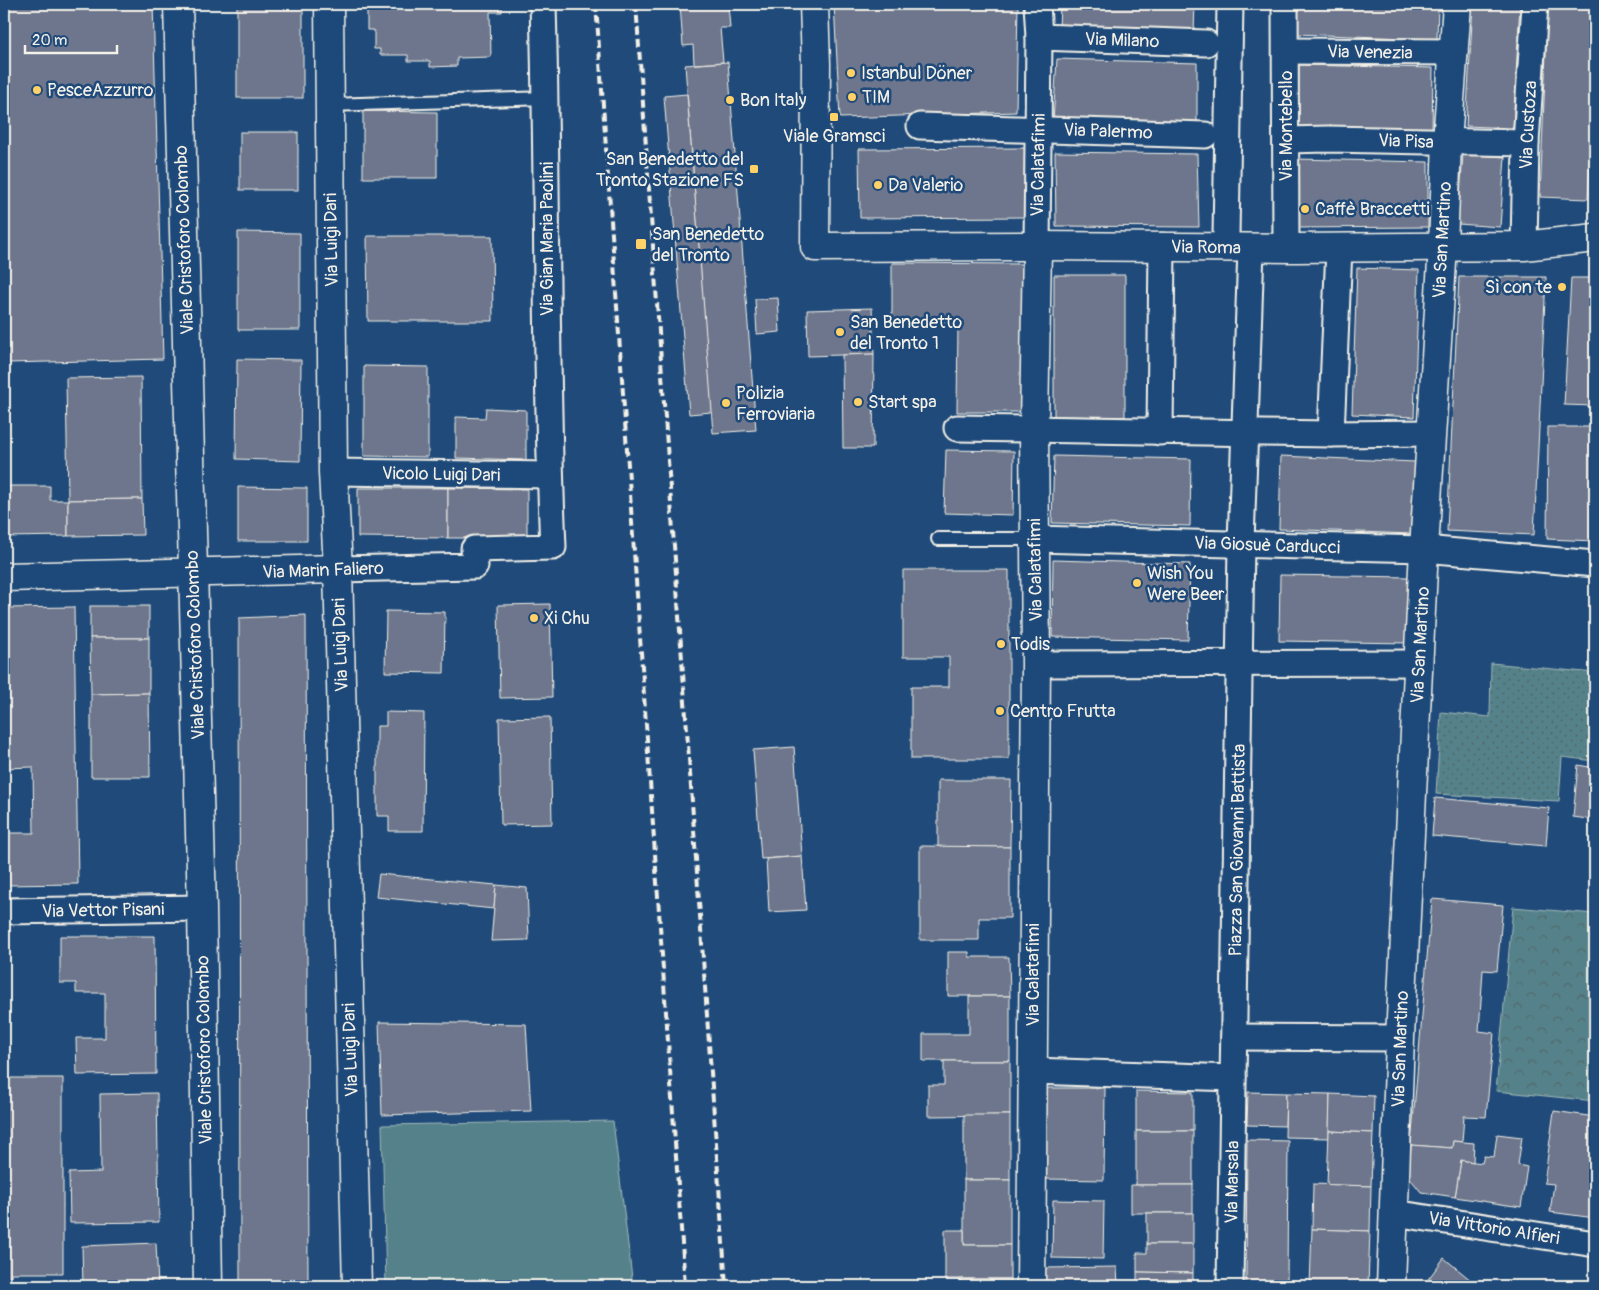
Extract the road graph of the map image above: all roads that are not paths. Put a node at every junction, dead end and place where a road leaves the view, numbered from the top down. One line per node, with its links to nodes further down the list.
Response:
1 (178, 4): 45 (street, Viale Cristoforo Colombo)
2 (329, 4): 15 (street, Via Luigi Dari)
3 (544, 4): 14 (street, Via Gian Maria Paolini)
4 (814, 4): 24 (street, Via Roma)
5 (1037, 4): 10 (street, Via Calatafimi)
6 (1230, 4): 22 (street)
7 (1285, 4): 12 (street, Via Montebello)
8 (1457, 4): 13 (street, Via San Martino)
9 (1535, 4): 21 (street, Via Custoza)
10 (1039, 37): 11 (street, Via Milano); 17 (street, Via Calatafimi)
11 (1206, 43)
12 (1286, 51): 13 (street, Via Venezia); 19 (street, Via Montebello)
13 (1455, 52): 20 (street, Via San Martino)
14 (546, 98): 15 (lane); 38 (street, Via Gian Maria Paolini)
15 (329, 105): 37 (street, Via Luigi Dari)
16 (920, 126): 17 (street, Via Palermo)
17 (1038, 129): 18 (street, Via Palermo); 24 (street, Via Calatafimi)
18 (1205, 134)
19 (1286, 140): 20 (street, Via Pisa); 29 (street, Via Montebello)
20 (1446, 142): 21 (street, Via Pisa); 26 (street, Via San Martino)
21 (1526, 143): 27 (street, Via Custoza)
22 (1226, 236)
23 (1595, 238): 27 (street, Via Roma)
24 (1037, 246): 25 (street, Via Roma); 32 (street, Via Calatafimi)
25 (1162, 246): 28 (street, Via Roma); 33 (street)
26 (1443, 246): 27 (street, Via Roma); 30 (street, Via Roma); 35 (street, Via San Martino)
27 (1524, 246)
28 (1252, 248): 29 (street, Via Roma); 34 (street, Piazza San Giovanni Battista)
29 (1286, 248): 30 (street, Via Roma)
30 (1339, 248): 36 (street)
31 (957, 428): 32 (street)
32 (1034, 429): 33 (street); 40 (street, Via Calatafimi)
33 (1160, 432): 34 (street)
34 (1246, 433): 36 (street); 41 (street, Piazza San Giovanni Battista)
35 (1431, 433): 36 (street); 42 (street, Via San Martino)
36 (1331, 434)
37 (333, 472): 38 (street, Vicolo Luigi Dari); 44 (street, Via Luigi Dari)
38 (550, 475): 44 (street, Via Marin Faliero)
39 (938, 539): 40 (lane, Via Giosuè Carducci)
40 (1034, 539): 41 (street, Via Giosuè Carducci); 49 (street, Via Calatafimi)
41 (1241, 543): 42 (street, Via Giosuè Carducci); 47 (street, Piazza San Giovanni Battista)
42 (1424, 549): 43 (street, Via Giosuè Carducci); 48 (street, Via San Martino)
43 (1595, 564)
44 (338, 569): 45 (street, Via Marin Faliero); 59 (street, Via Luigi Dari)
45 (193, 574): 46 (street, Via Marin Faliero); 50 (street, Viale Cristoforo Colombo)
46 (4, 577)
47 (1240, 663): 48 (street); 49 (street); 52 (street, Piazza San Giovanni Battista)
48 (1419, 663): 53 (street, Via San Martino)
49 (1036, 664): 54 (street, Via Calatafimi)
50 (202, 908): 51 (street, Via Vettor Pisani); 58 (street, Viale Cristoforo Colombo)
51 (4, 911)
52 (1234, 1037): 53 (street); 55 (street, Piazza San Giovanni Battista)
53 (1400, 1038): 56 (street, Via San Martino)
54 (1033, 1071): 55 (street); 60 (street, Via Calatafimi)
55 (1233, 1078): 61 (street, Via Marsala)
56 (1394, 1213): 57 (street, Via Vittorio Alfieri); 62 (street, Via San Martino)
57 (1595, 1244)
58 (208, 1286)
59 (356, 1286)
60 (1031, 1286)
61 (1230, 1286)
62 (1391, 1286)

